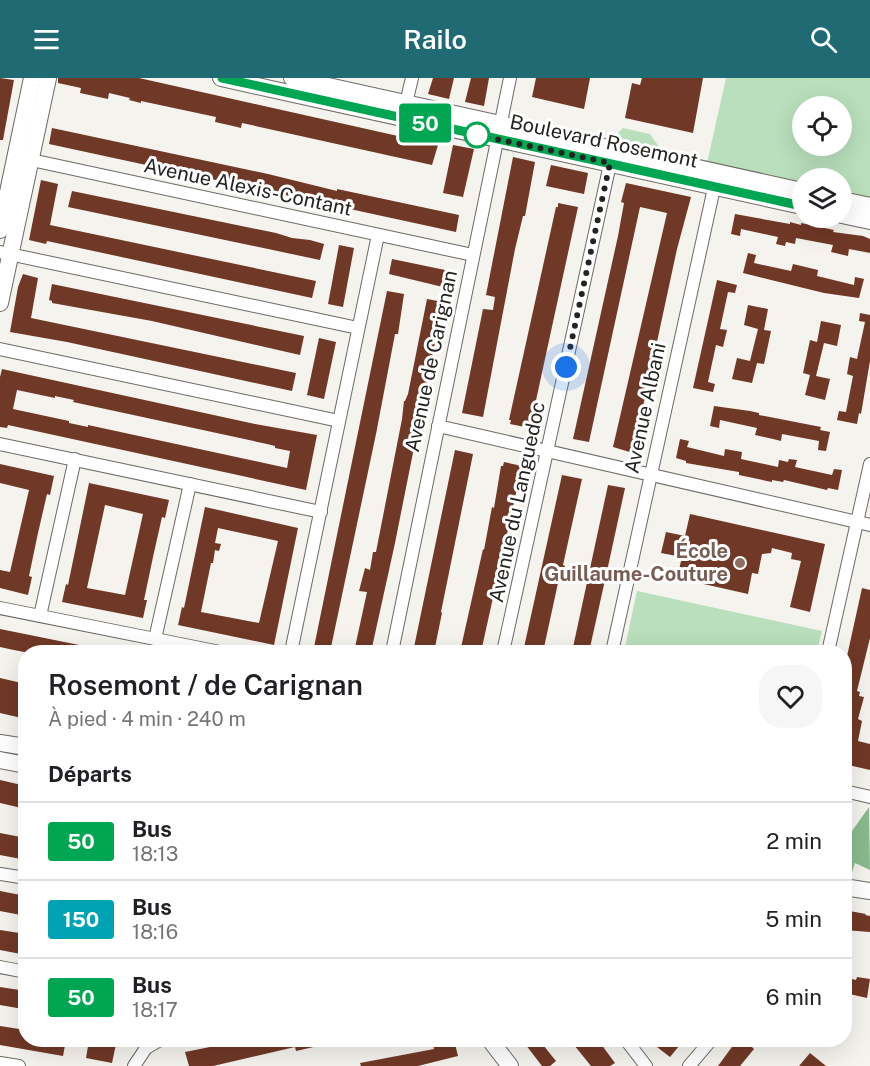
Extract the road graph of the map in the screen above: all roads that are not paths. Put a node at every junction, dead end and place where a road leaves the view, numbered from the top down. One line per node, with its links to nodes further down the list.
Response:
1 (32, 78): 10 (main road)
2 (48, 78): 10 (main road)
3 (222, 78): 8 (main road, Boulevard Rosemont)
4 (292, 78): 7 (main road, Boulevard Rosemont)
5 (411, 78): 7 (street)
6 (510, 78): 8 (street, Avenue de Carignan)
7 (406, 103): 8 (main road, Boulevard Rosemont)
8 (499, 132): 9 (main road, Boulevard Rosemont); 21 (street, Avenue de Carignan)
9 (612, 156): 11 (main road, Boulevard Rosemont); 28 (street, Avenue du Languedoc)
10 (23, 158): 18 (main road); 19 (street, Avenue Alexis-Contant); 20 (main road)
11 (716, 179): 12 (main road, Boulevard Rosemont); 14 (main road, Boulevard Rosemont); 31 (street, Avenue Albani)
12 (792, 190)
13 (852, 202): 15 (main road)
14 (792, 203)
15 (870, 206)
16 (852, 217): 17 (main road)
17 (870, 221)
18 (0, 230)
19 (378, 235): 21 (street, Avenue Alexis-Contant); 23 (street)
20 (5, 253): 22 (main road); 23 (street)
21 (473, 255): 26 (street, Avenue de Carignan)
22 (0, 303)
23 (358, 328): 25 (street)
24 (0, 349): 25 (street)
25 (339, 421): 33 (street)
26 (438, 426): 28 (street); 42 (street, Avenue de Carignan)
27 (0, 444): 29 (street)
28 (548, 452): 31 (street); 43 (street, Avenue du Languedoc)
29 (75, 459): 32 (street); 38 (street)
30 (870, 464): 34 (street)
31 (650, 476): 34 (street); 44 (street, Avenue Albani)
32 (190, 484): 33 (street); 39 (street)
33 (321, 512): 41 (street)
34 (857, 522): 35 (street); 46 (street)
35 (870, 525)
36 (845, 528): 45 (street)
37 (0, 608): 38 (street)
38 (40, 616): 39 (street)
39 (155, 639): 40 (street)
40 (185, 645)
41 (292, 645)
42 (393, 645)
43 (506, 645)
44 (614, 645)
45 (824, 645)
46 (830, 645)
47 (0, 743): 48 (main road)
48 (18, 746)
49 (0, 760): 50 (main road)
50 (18, 763)
51 (852, 792): 52 (street)
52 (870, 797)
53 (0, 874): 54 (street)
54 (18, 877)
55 (852, 888): 56 (main road)
56 (870, 891)
57 (0, 967): 58 (street)
58 (18, 970)
59 (148, 1047): 66 (street)
60 (494, 1047): 64 (main road)
61 (631, 1047): 67 (street)
62 (705, 1047): 68 (street)
63 (0, 1063): 65 (street)
64 (502, 1063)
65 (20, 1066)
66 (134, 1066)
67 (646, 1066)
68 (689, 1066)

